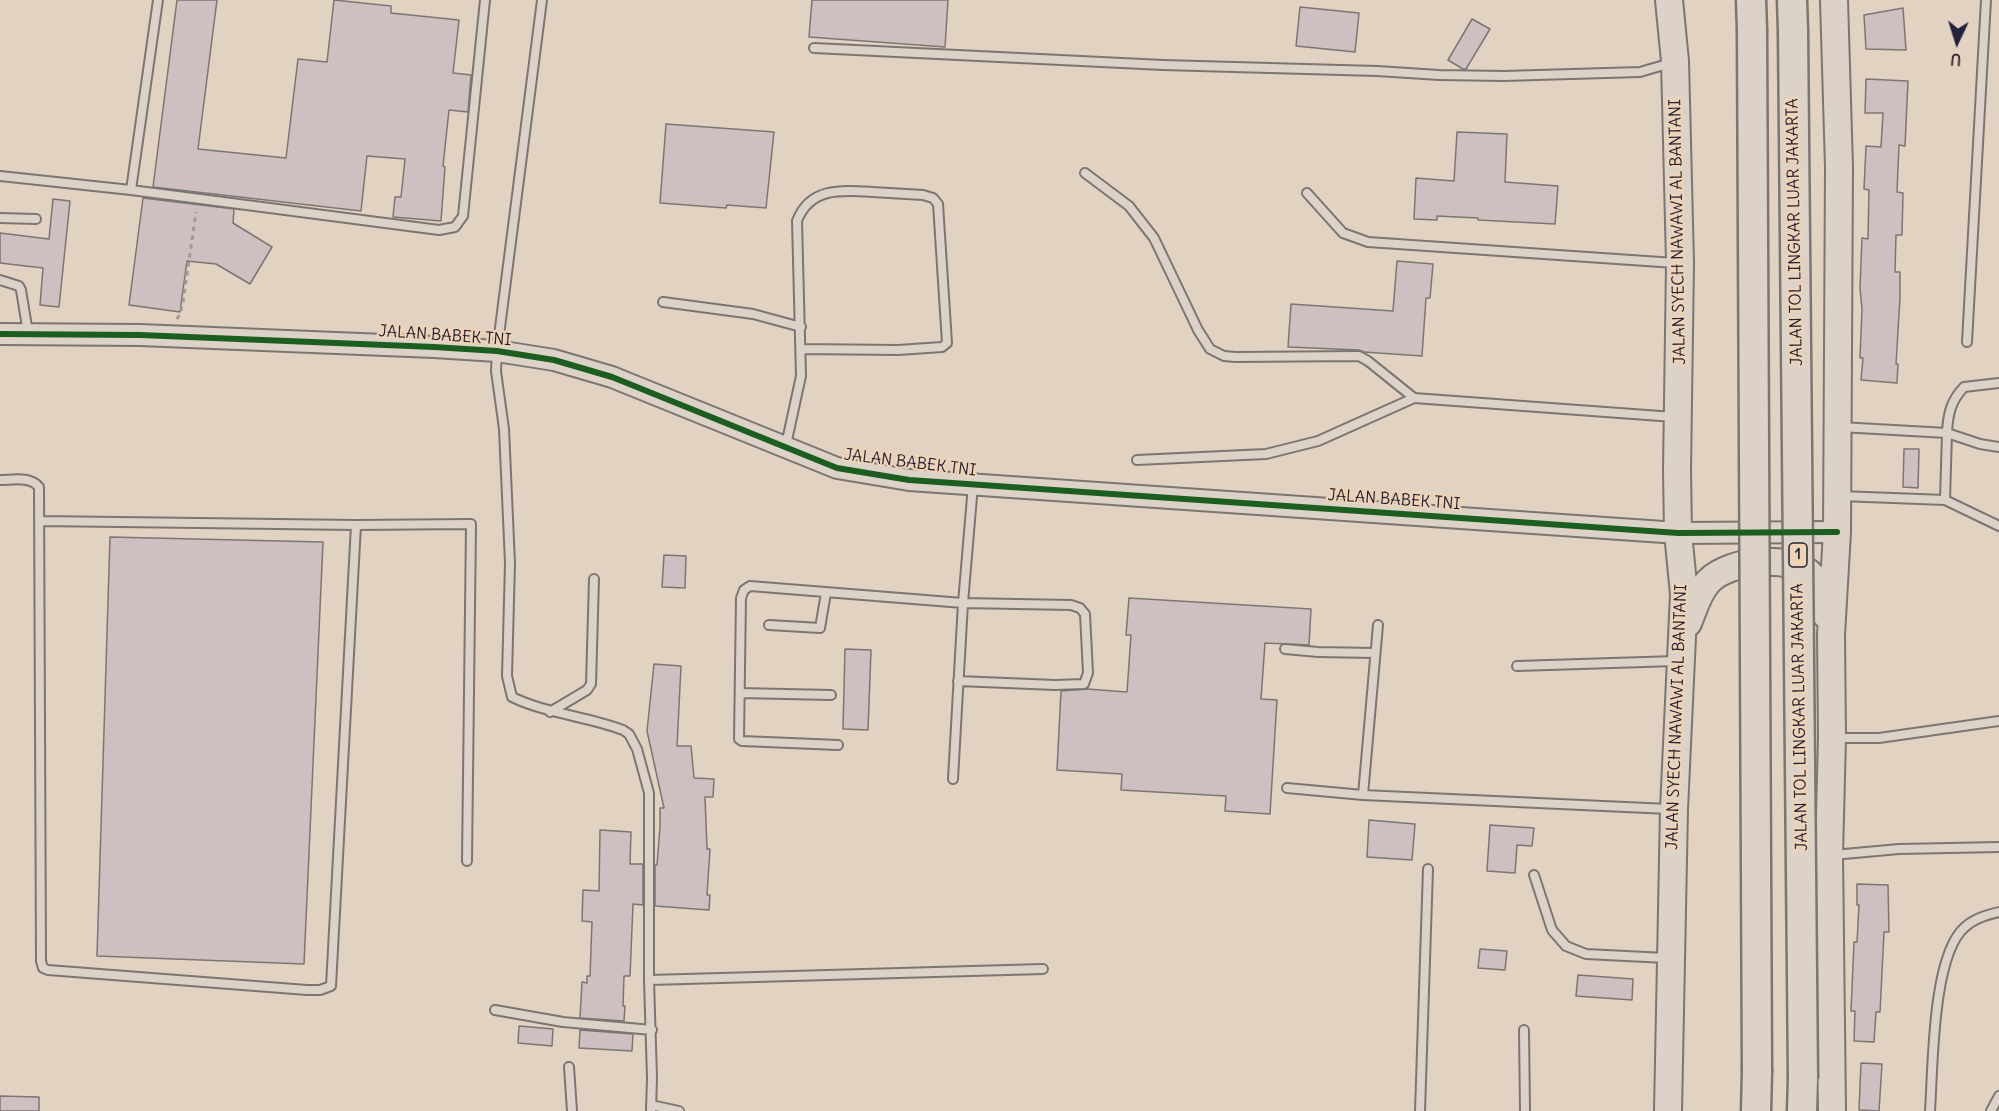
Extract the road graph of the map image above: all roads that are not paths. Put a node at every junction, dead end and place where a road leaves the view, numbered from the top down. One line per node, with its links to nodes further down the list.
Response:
1 (158, 0): 13 (lane)
2 (485, 0): 13 (lane)
3 (542, 0): 25 (lane)
4 (1670, 0): 10 (highway, JALAN SYECH NAWAWI AL BANTANI)
5 (1751, 0): 84 (highway, bridge)
6 (1792, 0): 85 (highway, JALAN TOL LINGKAR LUAR JAKARTA / 1, bridge)
7 (1834, 0): 29 (highway)
8 (1986, 0): 23 (lane)
9 (814, 48): 10 (lane)
10 (1676, 61): 17 (highway, JALAN SYECH NAWAWI AL BANTANI)
11 (1085, 173): 27 (lane)
12 (0, 176): 13 (lane)
13 (131, 190)
14 (1307, 193): 17 (lane)
15 (0, 218): 16 (lane)
16 (36, 219)
17 (1680, 263): 28 (highway, JALAN SYECH NAWAWI AL BANTANI)
18 (0, 280): 22 (lane)
19 (663, 302): 20 (lane)
20 (801, 327): 24 (lane); 24 (lane)
21 (0, 334): 22 (street, JALAN BABEK TNI)
22 (28, 334): 25 (street, JALAN BABEK TNI)
23 (1967, 342)
24 (801, 349): 32 (lane)
25 (497, 351): 32 (street, JALAN BABEK TNI); 56 (lane)
26 (1999, 383): 30 (lane)
27 (1414, 398): 28 (lane); 33 (lane)
28 (1679, 417): 42 (highway, JALAN SYECH NAWAWI AL BANTANI)
29 (1836, 426): 30 (lane); 36 (highway)
30 (1947, 433): 31 (lane); 37 (lane)
31 (1999, 447)
32 (785, 448): 35 (street, JALAN BABEK TNI)
33 (1137, 460)
34 (0, 480): 38 (lane)
35 (973, 486): 42 (street, JALAN BABEK TNI); 45 (lane)
36 (1836, 496): 37 (lane); 41 (highway)
37 (1946, 500): 40 (lane)
38 (40, 521): 39 (lane); 39 (lane)
39 (356, 525): 66 (lane)
40 (1999, 526)
41 (1837, 532): 42 (street, JALAN BABEK TNI); 48 (highway)
42 (1678, 533): 50 (highway, JALAN SYECH NAWAWI AL BANTANI)
43 (594, 579): 56 (lane)
44 (826, 593): 45 (lane); 46 (lane); 54 (lane)
45 (963, 603): 53 (lane); 53 (lane)
46 (769, 625)
47 (1378, 625): 51 (lane)
48 (1831, 635): 50 (highway); 58 (highway)
49 (1285, 649): 51 (lane)
50 (1682, 649): 52 (lane); 63 (highway, JALAN SYECH NAWAWI AL BANTANI)
51 (1374, 653): 62 (lane)
52 (1517, 666)
53 (958, 681): 60 (lane)
54 (740, 693): 55 (lane); 59 (lane)
55 (831, 696)
56 (550, 712): 72 (lane)
57 (1999, 721): 58 (lane)
58 (1832, 738): 65 (highway)
59 (838, 745)
60 (953, 779)
61 (1287, 788): 62 (lane)
62 (1363, 795): 63 (lane)
63 (1674, 809): 70 (highway, JALAN SYECH NAWAWI AL BANTANI)
64 (1999, 847): 65 (lane)
65 (1829, 855): 86 (highway)
66 (467, 861)
67 (1428, 869): 81 (lane)
68 (1534, 874): 70 (lane)
69 (1999, 912): 87 (lane)
70 (1670, 958): 83 (highway, JALAN SYECH NAWAWI AL BANTANI)
71 (1043, 969): 72 (lane)
72 (649, 980): 74 (lane)
73 (495, 1010): 74 (lane)
74 (652, 1030): 78 (lane)
75 (1524, 1030): 82 (lane)
76 (569, 1067): 79 (lane)
77 (1999, 1096): 88 (lane)
78 (651, 1108): 80 (lane)
79 (572, 1111)
80 (679, 1111)
81 (1420, 1111)
82 (1525, 1111)
83 (1668, 1111)
84 (1756, 1111)
85 (1802, 1111)
86 (1832, 1111)
87 (1930, 1111)
88 (1991, 1111)

